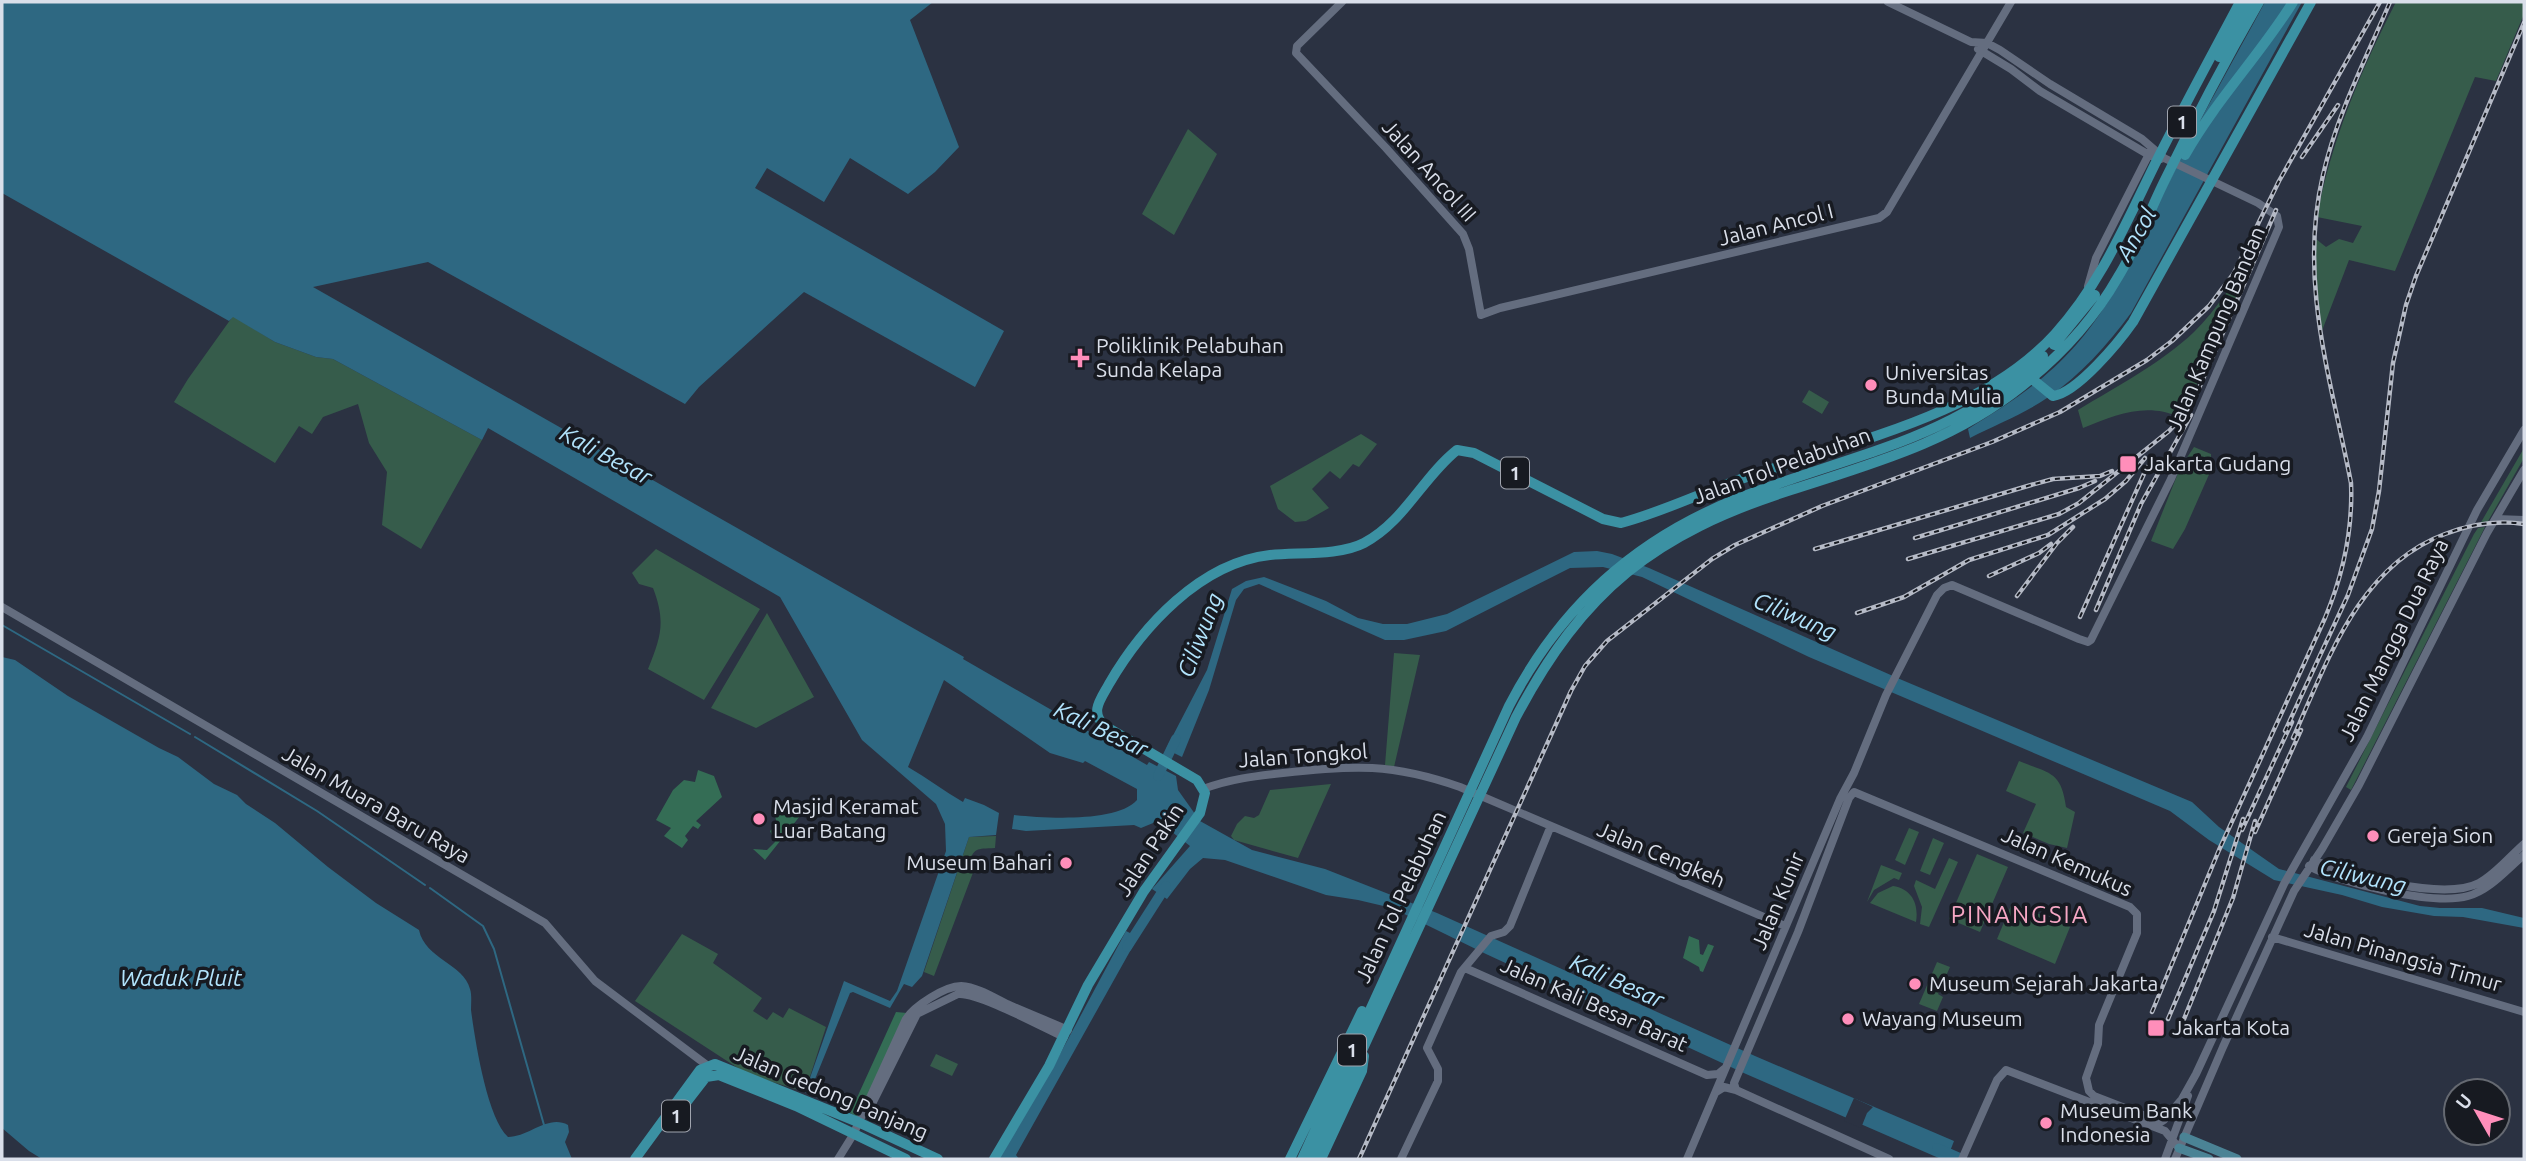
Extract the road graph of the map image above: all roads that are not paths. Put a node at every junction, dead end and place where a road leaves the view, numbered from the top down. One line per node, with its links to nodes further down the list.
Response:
1 (1342, 2): 18 (street, Jalan Ancol III)
2 (1888, 2): 9 (street)
3 (2011, 2): 10 (street, Jalan Ancol I)
4 (2239, 2): 14 (highway, 1); 16 (highway)
5 (2250, 2): 16 (highway, Jalan Tol Pelabuhan / 1)
6 (2259, 2): 17 (highway, Jalan Tol Pelabuhan / 1)
7 (2292, 2): 17 (highway)
8 (2311, 2): 15 (highway)
9 (1970, 42): 10 (street); 12 (street)
10 (1987, 43): 11 (street); 12 (street, Jalan Ancol I)
11 (2000, 50): 13 (street); 14 (street)
12 (1981, 52): 13 (street); 18 (street, Jalan Ancol I)
13 (1994, 59): 14 (street)
14 (2157, 155): 15 (street, Jalan Kampung Bandan); 19 (highway, 1)
15 (2209, 179): 19 (highway); 26 (street, Jalan Kampung Bandan)
16 (2122, 247): 40 (highway, Jalan Tol Pelabuhan / 1)
17 (2129, 258): 44 (highway, Jalan Tol Pelabuhan / 1)
18 (1481, 315)
19 (2021, 369): 30 (highway, 1)
20 (2524, 430): 27 (street, Jalan Mangga Dua Raya)
21 (2524, 470): 22 (street, Jalan Mangga Dua Raya)
22 (2505, 503): 23 (street, Jalan Mangga Dua Raya); 24 (street)
23 (2496, 519): 24 (street); 29 (street, Jalan Mangga Dua Raya)
24 (2519, 519)
25 (2, 607): 47 (street, Jalan Muara Baru Raya)
26 (1897, 673): 28 (street, Jalan Kunir)
27 (2377, 716): 29 (street); 48 (street, Jalan Mangga Dua Raya)
28 (1874, 723): 38 (street, Jalan Kunir); 45 (street, Jalan Kunir)
29 (2392, 723): 36 (street, Jalan Mangga Dua Raya)
30 (1203, 789): 32 (street, Jalan Tongkol); 43 (highway, Jalan Pakin)
31 (1852, 793): 50 (street, Jalan Kunir); 52 (street, Jalan Kemukus)
32 (1524, 816): 33 (street, Jalan Cengkeh)
33 (1550, 828): 38 (street, Jalan Cengkeh); 41 (street)
34 (2524, 844): 37 (street)
35 (2524, 855): 37 (street)
36 (2309, 866): 37 (street); 39 (street, Jalan Mangga Dua Raya)
37 (2380, 885)
38 (1785, 926): 45 (street, Jalan Kunir)
39 (2272, 937): 42 (street, Jalan Pinangsia Timur); 55 (street, Jalan Mangga Dua Raya)
40 (1401, 941): 64 (highway); 65 (highway, Jalan Tol Pelabuhan / 1)
41 (1465, 968): 49 (street, Jalan Kali Besar Barat); 68 (street)
42 (2521, 1010)
43 (1066, 1034): 53 (street); 63 (highway, Jalan Pakin)
44 (1366, 1043): 66 (highway, Jalan Tol Pelabuhan / 1); 67 (highway)
45 (1736, 1045): 46 (street)
46 (1725, 1068): 49 (street, Jalan Kali Besar Barat); 51 (street)
47 (709, 1070): 53 (highway, Jalan Gedong Panjang); 54 (highway, Jalan Gedong Panjang); 58 (highway, 1); 59 (highway, 1)
48 (2196, 1074): 52 (street); 56 (street)
49 (1707, 1075): 51 (street, Jalan Kali Besar Barat)
50 (1736, 1090): 51 (street); 70 (street)
51 (1714, 1094): 69 (street)
52 (2087, 1095): 56 (street); 71 (street)
53 (863, 1125): 54 (street); 62 (highway, Jalan Gedong Panjang)
54 (853, 1135): 60 (street); 61 (highway, Jalan Gedong Panjang)
55 (2184, 1137): 57 (street, Jalan Mangga Dua Raya); 75 (main road)
56 (2172, 1138): 57 (street); 72 (street)
57 (2179, 1148): 73 (street, Jalan Mangga Dua Raya); 74 (main road)
58 (635, 1159)
59 (645, 1159)
60 (838, 1159)
61 (906, 1159)
62 (938, 1159)
63 (994, 1159)
64 (1290, 1159)
65 (1302, 1159)
66 (1312, 1159)
67 (1321, 1159)
68 (1401, 1159)
69 (1687, 1159)
70 (1889, 1159)
71 (1962, 1159)
72 (2165, 1159)
73 (2175, 1159)
74 (2208, 1159)
75 (2237, 1159)

